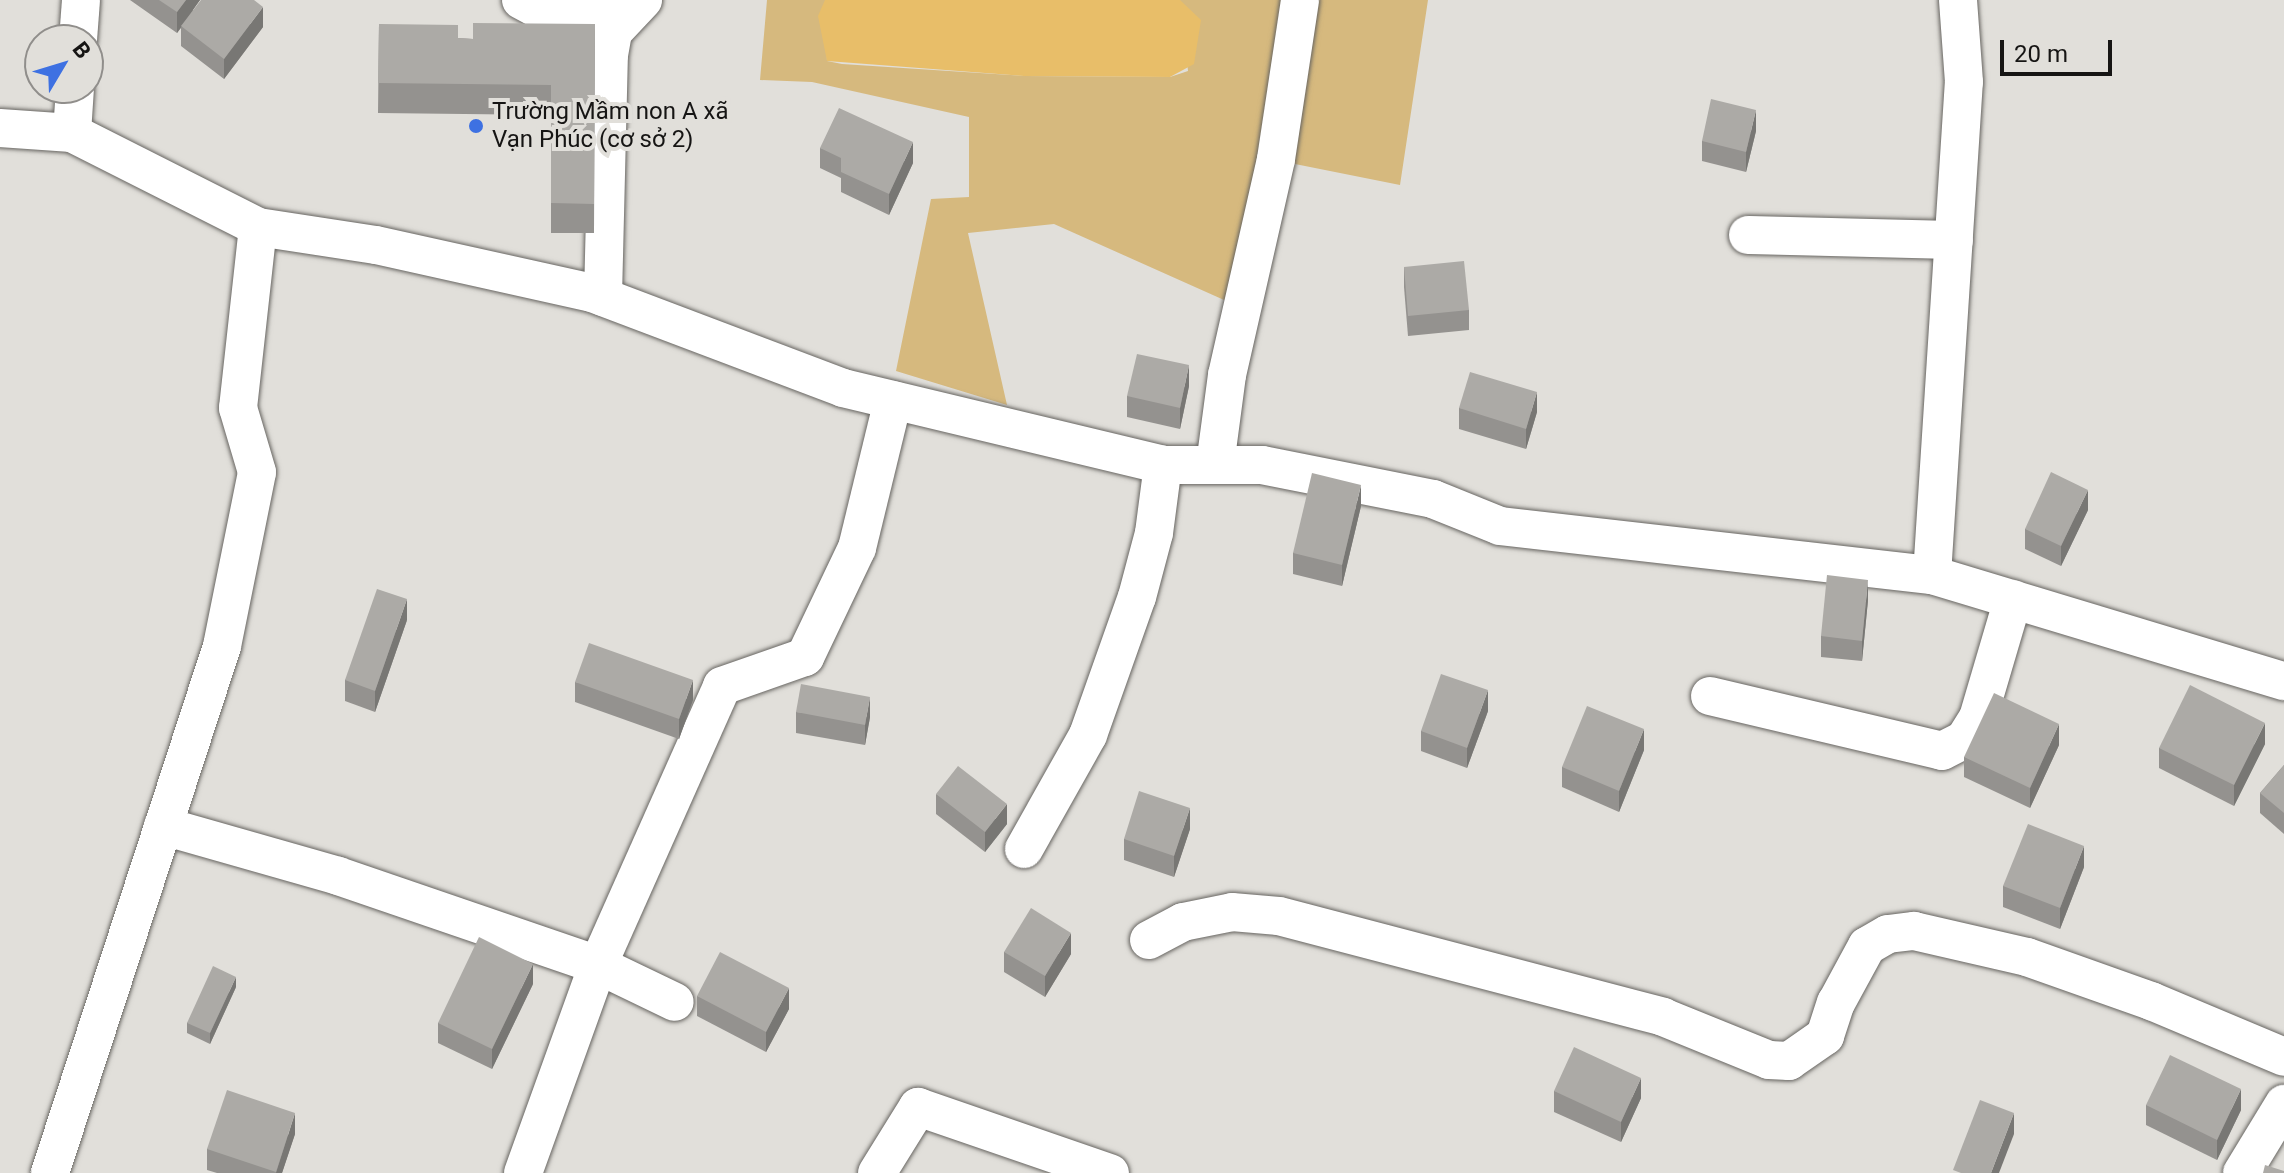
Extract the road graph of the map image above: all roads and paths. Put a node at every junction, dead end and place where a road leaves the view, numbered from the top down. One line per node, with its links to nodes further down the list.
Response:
1 (81, 0): 7 (street)
2 (521, 0): 3 (street)
3 (629, 0)
4 (643, 0): 14 (street)
5 (1300, 0): 17 (street)
6 (1958, 0): 13 (street)
7 (79, 24)
8 (74, 104): 10 (street)
9 (0, 128): 10 (street)
10 (72, 133): 11 (street)
11 (258, 227): 14 (street); 22 (street)
12 (1748, 235): 13 (street)
13 (1954, 240): 18 (street)
14 (603, 297): 15 (street)
15 (893, 400): 16 (street); 25 (street)
16 (1163, 465): 17 (street); 23 (street)
17 (1215, 465): 18 (street)
18 (1932, 575): 19 (street)
19 (2013, 599): 20 (street); 21 (street)
20 (2284, 681)
21 (1710, 696)
22 (163, 826): 25 (street); 29 (street)
23 (1024, 849)
24 (1149, 940): 27 (street)
25 (598, 965): 26 (street); 30 (street)
26 (675, 1002)
27 (2284, 1057)
28 (2284, 1104): 33 (street)
29 (50, 1173)
30 (523, 1173)
31 (877, 1173): 32 (street)
32 (1110, 1173)
33 (2242, 1173)

